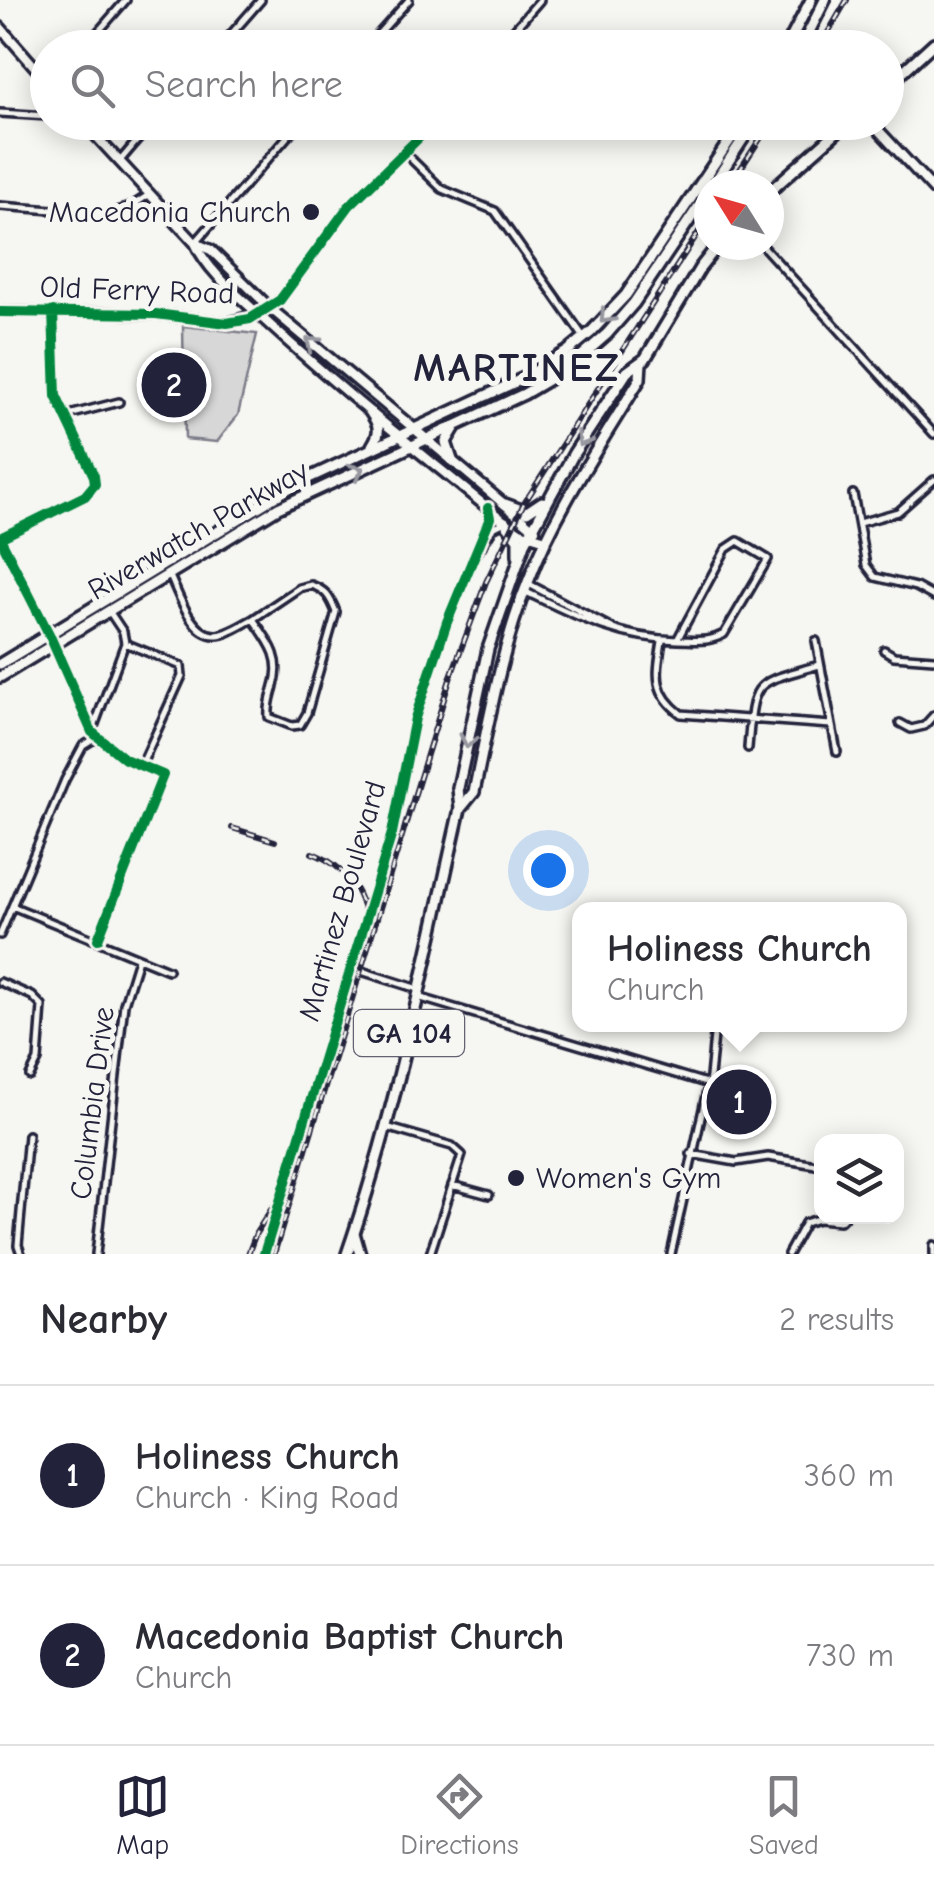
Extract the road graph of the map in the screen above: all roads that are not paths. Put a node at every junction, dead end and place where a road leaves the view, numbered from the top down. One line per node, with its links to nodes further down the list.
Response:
1 (126, 0): 8 (street)
2 (261, 0): 9 (street)
3 (408, 0): 10 (street)
4 (540, 0): 11 (street)
5 (811, 0): 12 (main road)
6 (826, 0): 13 (main road)
7 (0, 27): 15 (main road)
8 (100, 30)
9 (235, 30)
10 (382, 30)
11 (514, 30)
12 (795, 30)
13 (810, 30)
14 (934, 43): 16 (main road)
15 (30, 61)
16 (904, 70)
17 (0, 112): 18 (street)
18 (30, 114)
19 (99, 140): 28 (main road)
20 (138, 140): 28 (street)
21 (284, 140): 35 (street)
22 (417, 140): 27 (street)
23 (730, 140): 42 (main road, Riverwatch Parkway, one-way to 42)
24 (742, 140): 29 (main road, Riverwatch Parkway)
25 (828, 140): 30 (main road)
26 (888, 140): 31 (main road)
27 (404, 152): 38 (street); 42 (street)
28 (119, 162): 32 (main road)
29 (723, 170)
30 (784, 179)
31 (934, 190)
32 (150, 194): 33 (street); 35 (main road)
33 (0, 206)
34 (694, 213): 45 (main road, Riverwatch Parkway)
35 (195, 242): 38 (main road); 41 (main road)
36 (708, 260): 43 (main road, GA 104)
37 (776, 260): 52 (street)
38 (270, 308): 41 (main road, Old Ferry Road); 50 (main road, one-way to 38)
39 (53, 311): 40 (main road, Old Ferry Road); 41 (main road, Old Ferry Road); 48 (street)
40 (0, 312)
41 (259, 314): 47 (main road)
42 (586, 338): 44 (main road, Riverwatch Parkway)
43 (642, 363): 58 (main road, GA 104, one-way to 58); 66 (main road, GA 104)
44 (528, 376): 45 (main road); 50 (main road, Riverwatch Parkway)
45 (534, 388): 49 (main road, Riverwatch Parkway)
46 (119, 402): 48 (street)
47 (372, 413): 51 (main road); 55 (main road)
48 (65, 416): 65 (street)
49 (456, 425): 53 (main road, Riverwatch Parkway); 56 (main road)
50 (414, 427): 51 (main road, Riverwatch Parkway); 53 (main road)
51 (399, 434): 54 (main road); 55 (main road, Riverwatch Parkway)
52 (934, 434)
53 (427, 439): 54 (main road, Riverwatch Parkway); 56 (main road)
54 (413, 446): 61 (main road); 69 (main road, Riverwatch Parkway, one-way to 54)
55 (369, 450): 74 (main road, Riverwatch Parkway)
56 (452, 460): 60 (main road)
57 (934, 480): 63 (street)
58 (550, 493): 60 (main road); 64 (main road, GA 104)
59 (853, 494): 63 (street)
60 (505, 504): 64 (main road)
61 (488, 508): 62 (main road); 68 (street, Martinez Boulevard)
62 (505, 522): 64 (main road); 67 (main road); 68 (street, Martinez Boulevard)
63 (859, 523): 71 (street)
64 (531, 531): 66 (main road); 67 (main road, GA 104)
65 (0, 538): 74 (street)
66 (546, 540): 70 (main road, GA 104)
67 (518, 561): 92 (main road, GA 104, one-way to 92)
68 (470, 564): 97 (street, Martinez Boulevard)
69 (169, 574): 72 (main road, Riverwatch Parkway); 73 (street)
70 (525, 588): 76 (street); 92 (main road, GA 104)
71 (934, 597)
72 (108, 611): 74 (main road, Riverwatch Parkway); 78 (street)
73 (254, 619): 73 (street)
74 (51, 638): 81 (main road, Riverwatch Parkway); 83 (main road, Riverwatch Parkway); 88 (street)
75 (677, 640): 75 (street); 76 (street)
76 (662, 641): 85 (street)
77 (816, 641): 82 (street)
78 (125, 643): 88 (street); 91 (street)
79 (884, 650): 80 (street)
80 (934, 659)
81 (0, 664)
82 (819, 665): 85 (street); 87 (street)
83 (0, 677)
84 (934, 715): 86 (street)
85 (751, 720): 87 (street); 89 (street)
86 (900, 724)
87 (831, 725): 90 (street)
88 (94, 735): 91 (street); 93 (street)
89 (748, 748)
90 (837, 752)
91 (141, 766): 95 (street)
92 (460, 809): 100 (main road, GA 104)
93 (12, 906): 94 (street); 95 (street)
94 (0, 935)
95 (98, 940): 96 (street)
96 (138, 959): 98 (street); 114 (street, Columbia Drive)
97 (352, 968): 100 (street); 115 (street, Martinez Boulevard)
98 (168, 970)
99 (0, 982): 102 (street)
100 (419, 994): 103 (street); 104 (main road, GA 104)
101 (713, 1032): 103 (street)
102 (30, 1076)
103 (708, 1084): 106 (street)
104 (385, 1127): 108 (street); 111 (main road, GA 104)
105 (28, 1136): 113 (street)
106 (691, 1154): 107 (street); 119 (street)
107 (814, 1165)
108 (452, 1184): 109 (street); 118 (street)
109 (489, 1196)
110 (814, 1220): 120 (street)
111 (354, 1233): 116 (main road, GA 104); 117 (main road)
112 (934, 1246): 121 (street)
113 (21, 1254)
114 (96, 1254)
115 (264, 1254)
116 (347, 1254)
117 (360, 1254)
118 (430, 1254)
119 (671, 1254)
120 (788, 1254)
121 (934, 1254)

